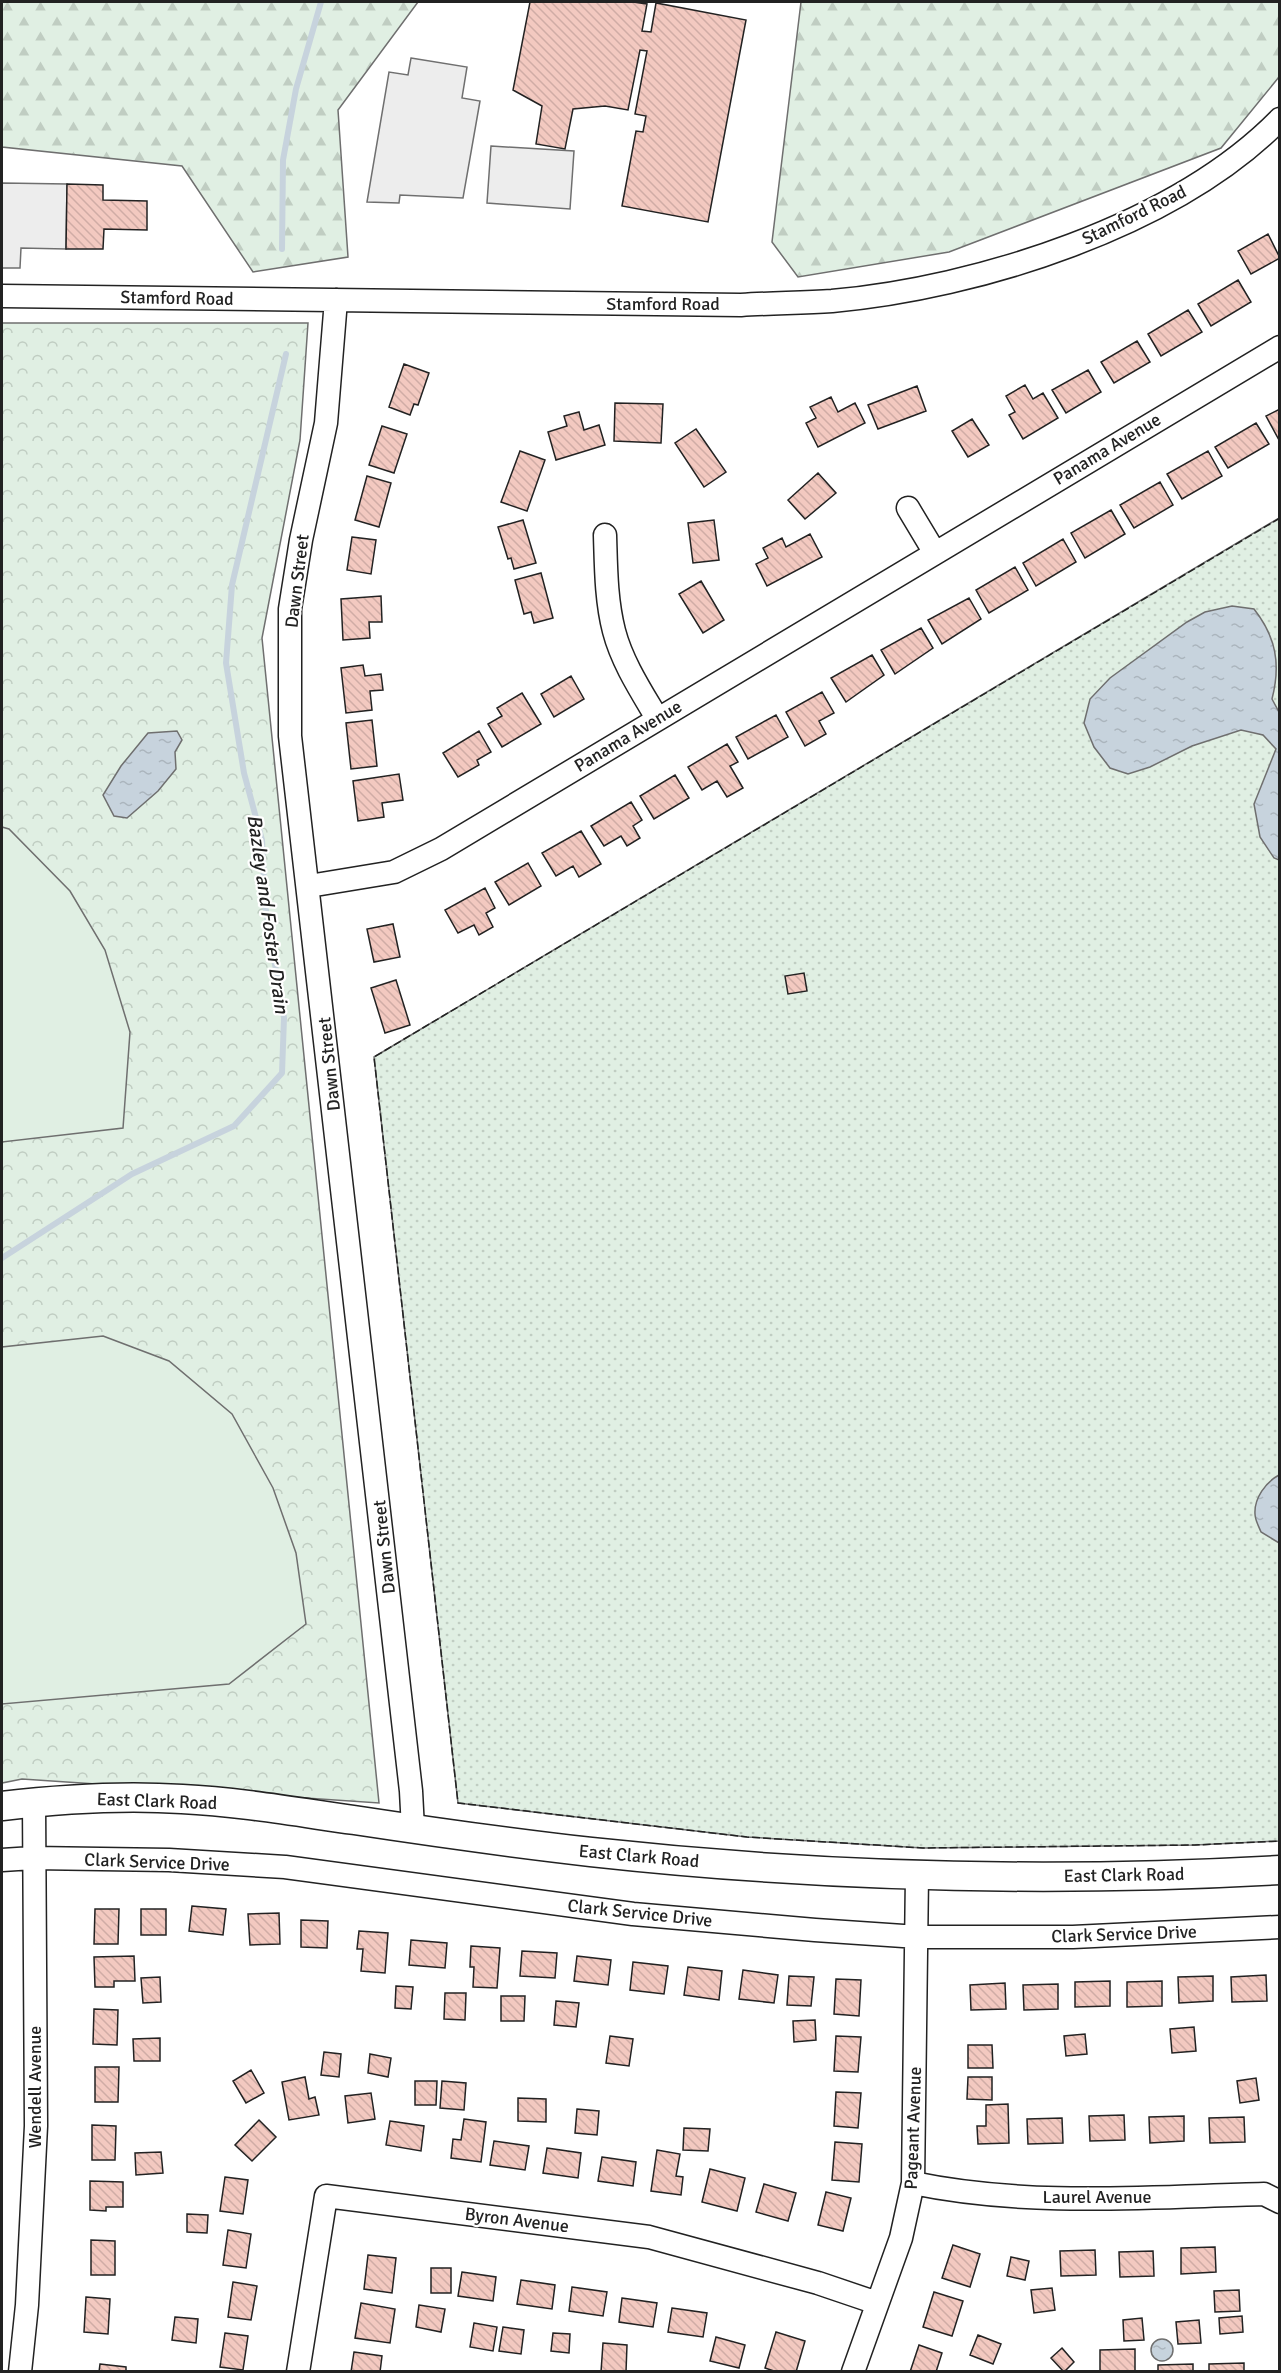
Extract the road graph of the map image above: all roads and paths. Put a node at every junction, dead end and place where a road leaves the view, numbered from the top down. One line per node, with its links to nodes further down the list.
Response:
1 (1277, 125): 3 (street, Stamford Road)
2 (2, 296): 3 (street, Stamford Road)
3 (336, 300): 9 (street, Dawn Street)
4 (1280, 347): 7 (street, Panama Avenue)
5 (908, 508): 7 (street)
6 (605, 535): 8 (street)
7 (935, 553): 8 (street, Panama Avenue)
8 (657, 718): 9 (street, Panama Avenue)
9 (309, 885): 12 (street, Dawn Street)
10 (34, 1802): 11 (main road, East Clark Road); 12 (main road, East Clark Road); 13 (street, Wendell Avenue)
11 (2, 1806)
12 (413, 1829): 16 (main road, East Clark Road)
13 (33, 1858): 14 (street, Clark Service Drive); 18 (street, Clark Service Drive); 22 (street, Wendell Avenue)
14 (2, 1860)
15 (1280, 1870): 16 (main road, East Clark Road)
16 (917, 1875): 18 (street, Pageant Avenue)
17 (1280, 1927): 18 (street, Clark Service Drive)
18 (918, 1937): 19 (street, Pageant Avenue)
19 (913, 2183): 20 (street, Laurel Avenue); 21 (street, Pageant Avenue)
20 (1280, 2202)
21 (877, 2303): 23 (street, Byron Avenue); 24 (street, Pageant Avenue)
22 (20, 2372)
23 (298, 2372)
24 (853, 2372)

